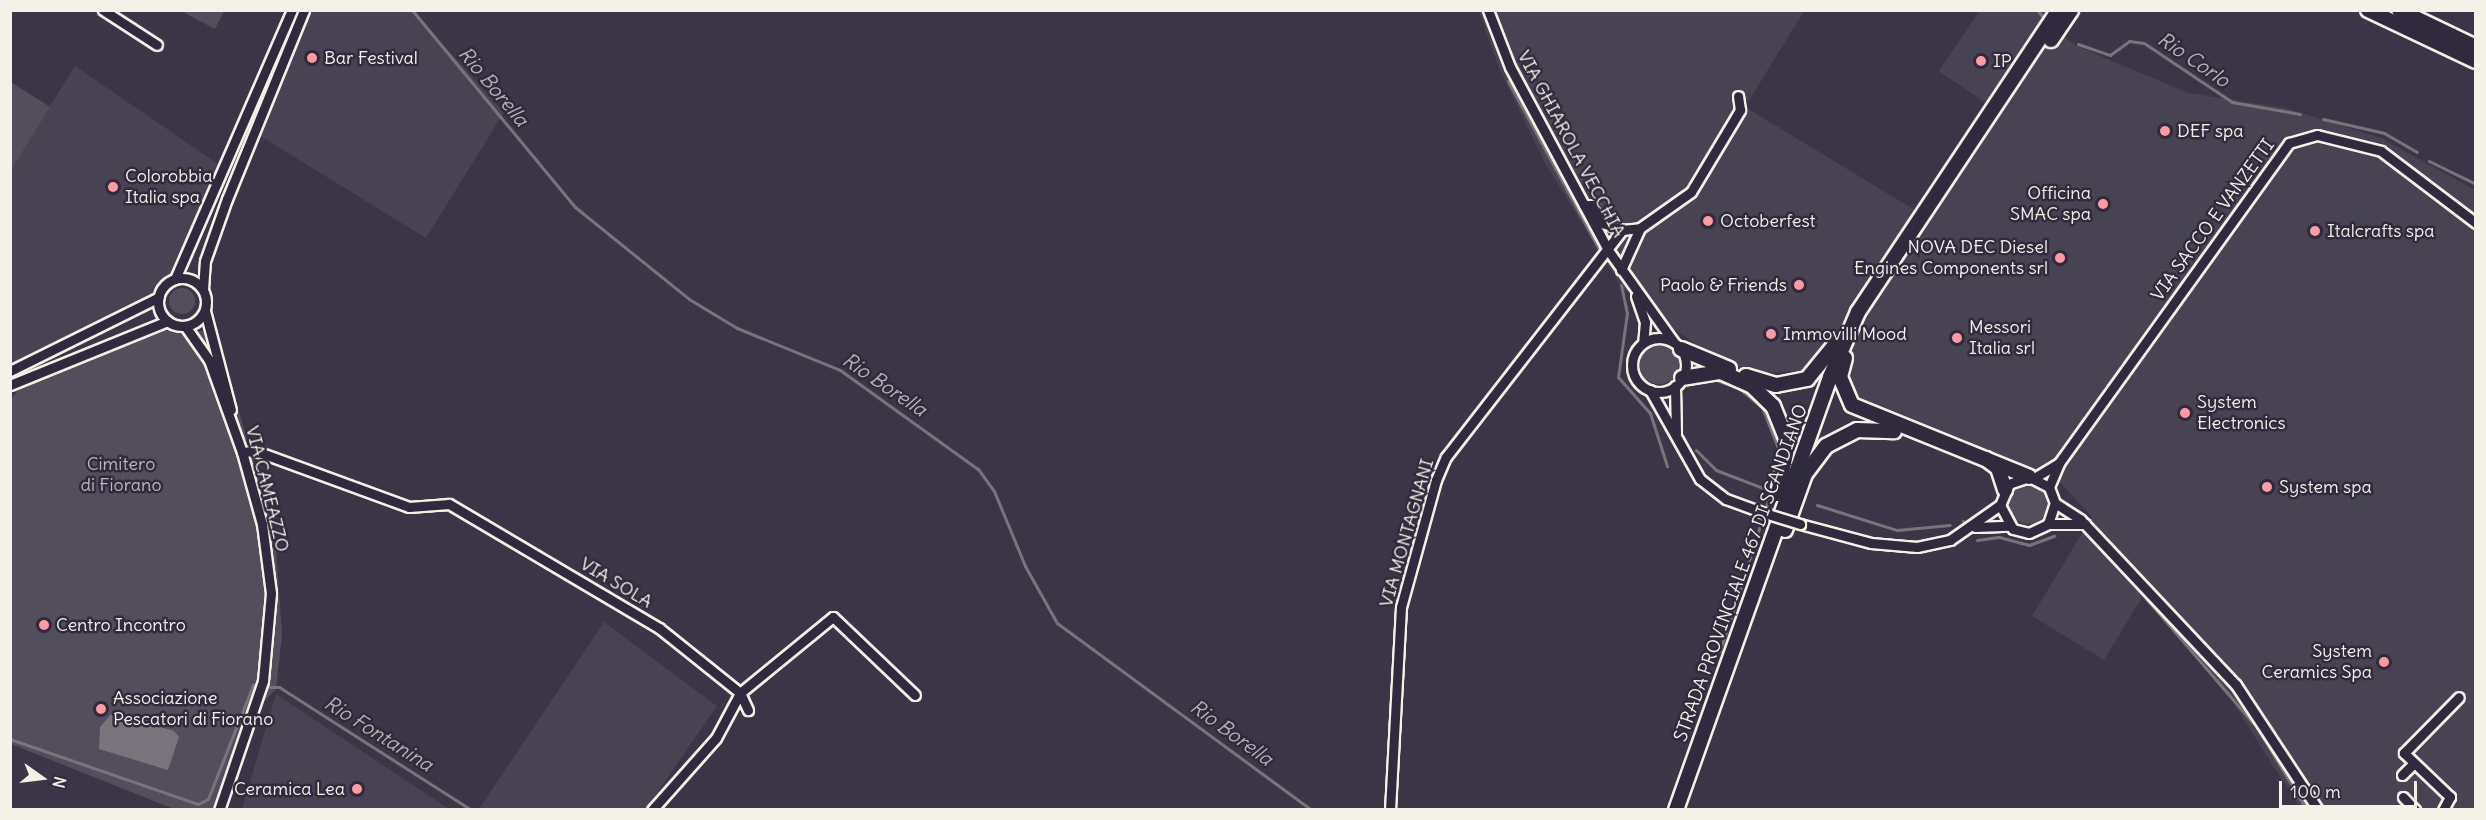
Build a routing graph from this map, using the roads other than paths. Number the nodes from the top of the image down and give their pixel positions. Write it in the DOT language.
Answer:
graph roads {
  1 [pos="103,10"];
  2 [pos="292,10"];
  3 [pos="304,10"];
  4 [pos="1488,10"];
  5 [pos="2059,10"];
  6 [pos="2071,10"];
  7 [pos="2368,10"];
  8 [pos="2399,10"];
  9 [pos="157,45"];
  10 [pos="2475,47"];
  11 [pos="2475,61"];
  12 [pos="1738,96"];
  13 [pos="1584,205"];
  14 [pos="2475,223"];
  15 [pos="1640,228"];
  16 [pos="1622,230"];
  17 [pos="1627,247"];
  18 [pos="1608,250"];
  19 [pos="1896,256"];
  20 [pos="1622,270"];
  21 [pos="175,279"];
  22 [pos="1634,288"];
  23 [pos="203,289"];
  24 [pos="159,297"];
  25 [pos="205,310"];
  26 [pos="168,321"];
  27 [pos="185,326"];
  28 [pos="1643,343"];
  29 [pos="1677,345"];
  30 [pos="10,371"];
  31 [pos="1679,382"];
  32 [pos="10,385"];
  33 [pos="1650,390"];
  34 [pos="233,421"];
  35 [pos="1914,435"];
  36 [pos="1677,438"];
  37 [pos="242,452"];
  38 [pos="1982,457"];
  39 [pos="2059,463"];
  40 [pos="2032,478"];
  41 [pos="2049,488"];
  42 [pos="2004,490"];
  43 [pos="2055,502"];
  44 [pos="2000,505"];
  45 [pos="2048,524"];
  46 [pos="2085,525"];
  47 [pos="2009,526"];
  48 [pos="1975,527"];
  49 [pos="1743,620"];
  50 [pos="740,693"];
  51 [pos="915,695"];
  52 [pos="2459,697"];
  53 [pos="748,710"];
  54 [pos="2415,763"];
  55 [pos="2402,775"];
  56 [pos="2403,797"];
  57 [pos="219,810"];
  58 [pos="652,810"];
  59 [pos="1390,810"];
  60 [pos="1676,810"];
  61 [pos="2318,810"];
  62 [pos="2415,810"];
  63 [pos="2444,810"];
  1 -- 9 [label="street"];
  2 -- 21 [label="street"];
  3 -- 23 [label="street"];
  4 -- 13 [label="street, VIA GHIAROLA VECCHIA"];
  5 -- 19 [label="highway, STRADA PROVINCIALE 467 DI SCANDIANO"];
  6 -- 19 [label="highway, STRADA PROVINCIALE 467 DI SCANDIANO"];
  7 -- 11 [label="highway"];
  8 -- 10 [label="highway"];
  12 -- 15 [label="street"];
  13 -- 16 [label="street"];
  13 -- 18 [label="street, VIA GHIAROLA VECCHIA"];
  14 -- 39 [label="street, VIA SACCO E VANZETTI"];
  15 -- 16 [label="street"];
  15 -- 17 [label="street"];
  16 -- 18 [label="street, VIA MONTAGNANI"];
  17 -- 18 [label="street"];
  17 -- 20 [label="street"];
  18 -- 20 [label="street, VIA GHIAROLA VECCHIA"];
  18 -- 59 [label="street, VIA MONTAGNANI"];
  19 -- 29 [label="highway"];
  19 -- 35 [label="highway"];
  19 -- 49 [label="highway, STRADA PROVINCIALE 467 DI SCANDIANO"];
  20 -- 22 [label="street, VIA GHIAROLA VECCHIA"];
  21 -- 23 [label="street"];
  21 -- 24 [label="street"];
  22 -- 28 [label="street, VIA GHIAROLA VECCHIA"];
  22 -- 29 [label="street, VIA GHIAROLA VECCHIA"];
  23 -- 25 [label="street"];
  24 -- 26 [label="street"];
  24 -- 30 [label="street"];
  25 -- 27 [label="street"];
  25 -- 34 [label="street, VIA CAMEAZZO"];
  26 -- 27 [label="street"];
  26 -- 32 [label="street"];
  27 -- 34 [label="street, VIA CAMEAZZO"];
  28 -- 29 [label="street"];
  28 -- 33 [label="street, VIA GHIAROLA VECCHIA"];
  29 -- 31 [label="street, VIA GHIAROLA VECCHIA"];
  31 -- 33 [label="street"];
  31 -- 36 [label="street, VIA GHIAROLA VECCHIA"];
  31 -- 49 [label="highway"];
  33 -- 36 [label="street, VIA GHIAROLA VECCHIA"];
  34 -- 37 [label="street, VIA CAMEAZZO"];
  35 -- 38 [label="highway"];
  35 -- 49 [label="highway"];
  36 -- 48 [label="street, VIA GHIAROLA VECCHIA, bridge"];
  37 -- 50 [label="street, VIA SOLA"];
  37 -- 57 [label="street, VIA CAMEAZZO"];
  38 -- 40 [label="highway"];
  38 -- 42 [label="highway"];
  39 -- 40 [label="street, VIA SACCO E VANZETTI"];
  39 -- 41 [label="street, VIA SACCO E VANZETTI"];
  40 -- 41 [label="street"];
  40 -- 42 [label="street"];
  41 -- 43 [label="street"];
  42 -- 44 [label="street"];
  43 -- 45 [label="street"];
  43 -- 46 [label="street"];
  44 -- 47 [label="street"];
  44 -- 48 [label="street, VIA GHIAROLA VECCHIA"];
  45 -- 46 [label="street, VIA GHIAROLA VECCHIA"];
  45 -- 47 [label="street, VIA GHIAROLA VECCHIA"];
  46 -- 61 [label="street"];
  47 -- 48 [label="street, VIA GHIAROLA VECCHIA"];
  49 -- 60 [label="highway, STRADA PROVINCIALE 467 DI SCANDIANO"];
  50 -- 51 [label="street"];
  50 -- 53 [label="street"];
  50 -- 58 [label="street"];
  52 -- 54 [label="street"];
  54 -- 55 [label="street"];
  54 -- 63 [label="street"];
  56 -- 62 [label="street"];
}
